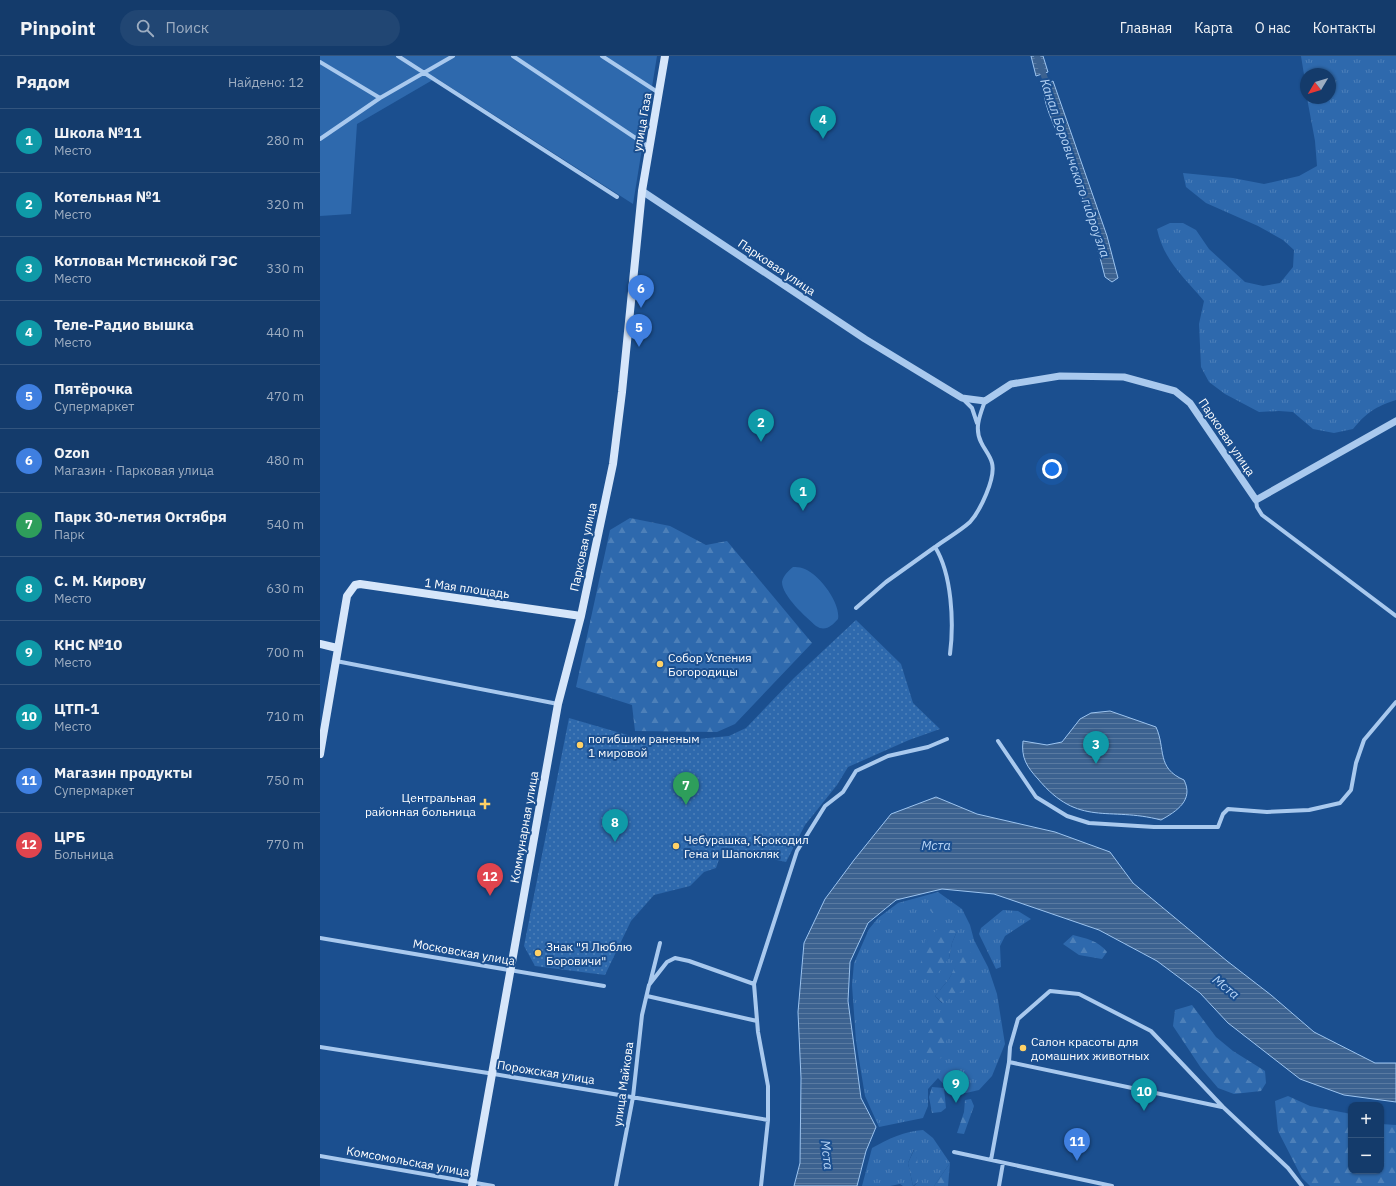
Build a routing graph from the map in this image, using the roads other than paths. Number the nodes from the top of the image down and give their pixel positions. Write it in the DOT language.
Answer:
graph roads {
  1 [pos="398,56"];
  2 [pos="453,56"];
  3 [pos="513,56"];
  4 [pos="602,56"];
  5 [pos="665,56"];
  6 [pos="320,62"];
  7 [pos="424,73"];
  8 [pos="659,93"];
  9 [pos="380,98"];
  10 [pos="321,137"];
  11 [pos="650,147"];
  12 [pos="642,191"];
  13 [pos="617,197"];
  14 [pos="962,398"];
  15 [pos="985,401"];
  16 [pos="1396,421"];
  17 [pos="978,425"];
  18 [pos="1256,500"];
  19 [pos="935,547"];
  20 [pos="856,608"];
  21 [pos="581,616"];
  22 [pos="1396,616"];
  23 [pos="320,644"];
  24 [pos="337,648"];
  25 [pos="950,654"];
  26 [pos="335,661"];
  27 [pos="1396,702"];
  28 [pos="558,704"];
  29 [pos="321,739"];
  30 [pos="947,739"];
  31 [pos="998,741"];
  32 [pos="320,754"];
  33 [pos="320,938"];
  34 [pos="660,943"];
  35 [pos="510,970"];
  36 [pos="754,984"];
  37 [pos="649,985"];
  38 [pos="604,986"];
  39 [pos="647,996"];
  40 [pos="757,1021"];
  41 [pos="320,1047"];
  42 [pos="1009,1062"];
  43 [pos="492,1074"];
  44 [pos="632,1097"];
  45 [pos="1223,1107"];
  46 [pos="768,1120"];
  47 [pos="954,1152"];
  48 [pos="320,1156"];
  49 [pos="991,1160"];
  50 [pos="1003,1163"];
  51 [pos="472,1184"];
  52 [pos="493,1186"];
  53 [pos="616,1186"];
  54 [pos="761,1186"];
  55 [pos="999,1186"];
  56 [pos="1112,1186"];
  57 [pos="1302,1186"];
  1 -- 7 [label="street"];
  2 -- 7 [label="street"];
  3 -- 11 [label="street"];
  4 -- 8 [label="street"];
  5 -- 8 [label="main road, улица Газа"];
  6 -- 9 [label="street"];
  7 -- 9 [label="street"];
  7 -- 13 [label="street"];
  8 -- 11 [label="main road, улица Газа"];
  9 -- 10 [label="street"];
  11 -- 12 [label="main road, улица Газа"];
  12 -- 14 [label="street, Парковая улица"];
  12 -- 21 [label="main road, Парковая улица"];
  14 -- 15 [label="street, Парковая улица"];
  14 -- 17 [label="street"];
  15 -- 17 [label="street"];
  15 -- 18 [label="street, Парковая улица"];
  16 -- 18 [label="street"];
  17 -- 19 [label="street"];
  18 -- 22 [label="street"];
  19 -- 20 [label="street"];
  19 -- 25 [label="street"];
  21 -- 24 [label="main road, 1 Мая площадь"];
  21 -- 28 [label="main road, Коммунарная улица"];
  23 -- 24 [label="main road"];
  24 -- 26 [label="main road"];
  26 -- 28 [label="street"];
  26 -- 29 [label="main road"];
  27 -- 31 [label="street"];
  28 -- 35 [label="main road, Коммунарная улица"];
  29 -- 32 [label="main road"];
  30 -- 36 [label="street"];
  33 -- 35 [label="street, Московская улица"];
  34 -- 37 [label="street, улица Майкова"];
  35 -- 38 [label="street, Московская улица"];
  35 -- 43 [label="main road, Коммунарная улица"];
  36 -- 37 [label="street, улица Майкова"];
  36 -- 40 [label="street"];
  37 -- 39 [label="street, улица Майкова"];
  39 -- 40 [label="street"];
  39 -- 44 [label="street, улица Майкова"];
  40 -- 46 [label="street"];
  41 -- 43 [label="street, Порожская улица"];
  42 -- 45 [label="street"];
  42 -- 45 [label="street"];
  42 -- 49 [label="street"];
  43 -- 44 [label="street, Порожская улица"];
  43 -- 51 [label="main road, Коммунарная улица"];
  44 -- 46 [label="street, Порожская улица"];
  44 -- 53 [label="street, улица Майкова"];
  45 -- 57 [label="street"];
  46 -- 54 [label="street"];
  47 -- 49 [label="street"];
  48 -- 51 [label="street, Комсомольская улица"];
  49 -- 50 [label="street"];
  50 -- 55 [label="street"];
  50 -- 56 [label="street"];
  51 -- 52 [label="street, Комсомольская улица"];
}
